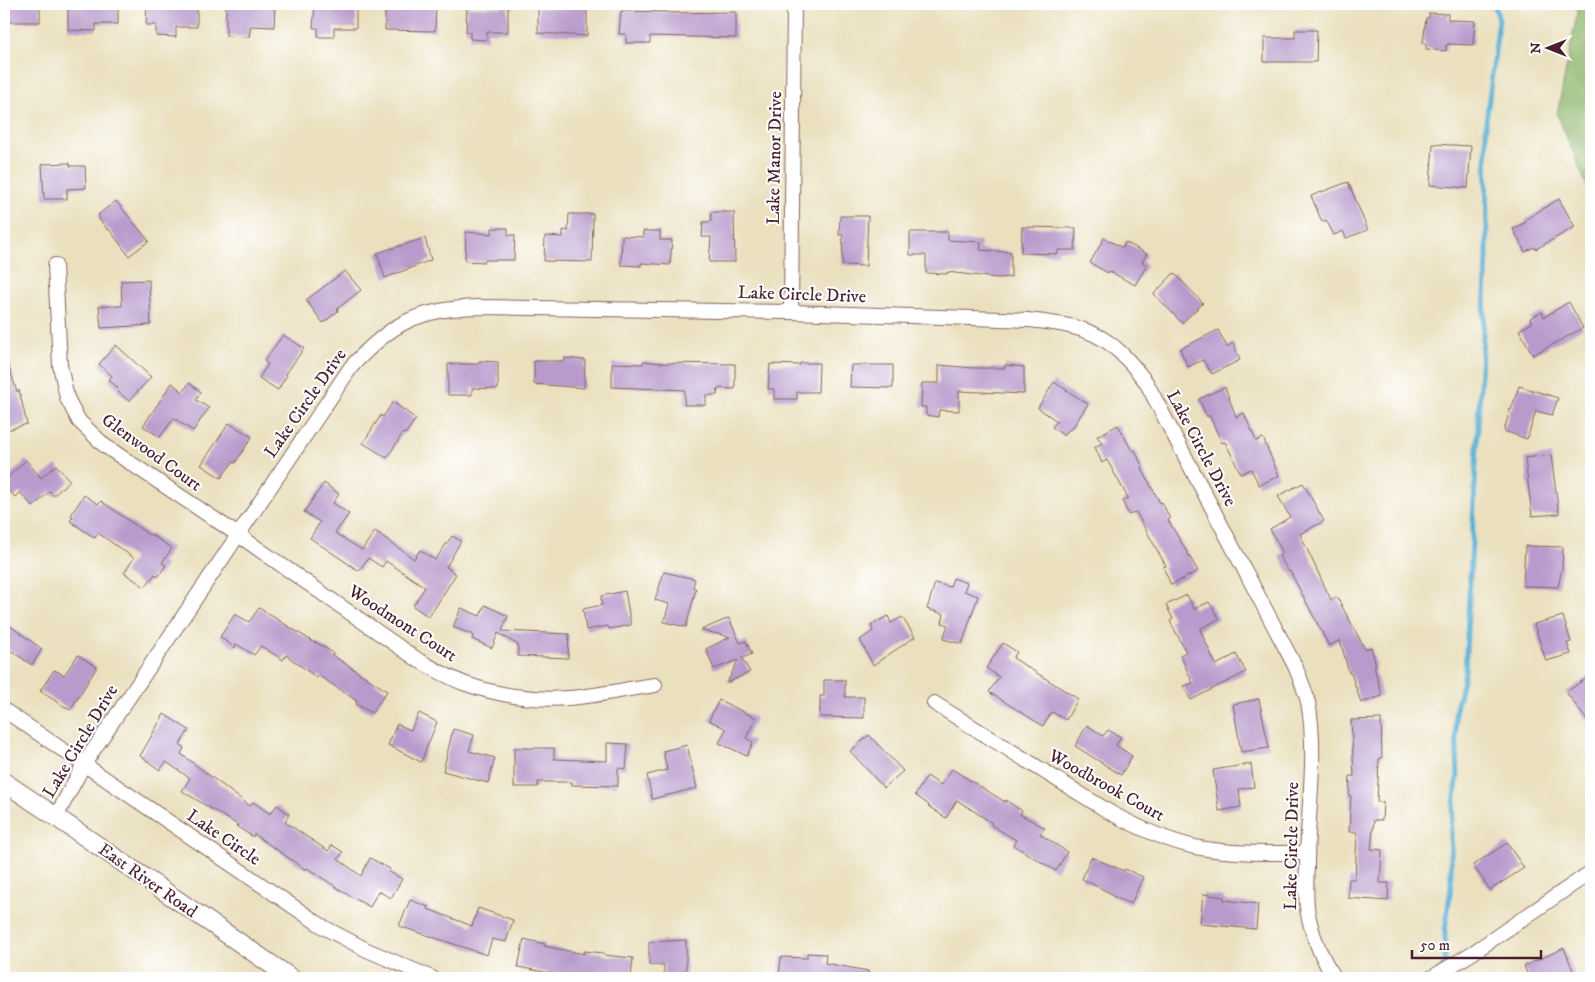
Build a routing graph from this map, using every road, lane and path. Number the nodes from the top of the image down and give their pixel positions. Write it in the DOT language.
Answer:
graph roads {
  1 [pos="794,4"];
  2 [pos="55,265"];
  3 [pos="791,312"];
  4 [pos="237,534"];
  5 [pos="655,685"];
  6 [pos="934,703"];
  7 [pos="4,710"];
  8 [pos="84,764"];
  9 [pos="4,782"];
  10 [pos="56,817"];
  11 [pos="1307,853"];
  12 [pos="1591,872"];
  13 [pos="1432,977"];
  14 [pos="291,978"];
  15 [pos="432,978"];
  16 [pos="1335,978"];
  1 -- 3 [label="street, Lake Manor Drive"];
  2 -- 4 [label="street, Glenwood Court"];
  3 -- 4 [label="street, Lake Circle Drive"];
  3 -- 11 [label="street, Lake Circle Drive"];
  4 -- 5 [label="street, Woodmont Court"];
  4 -- 8 [label="street, Lake Circle Drive"];
  6 -- 11 [label="street, Woodbrook Court"];
  7 -- 8 [label="street, Lake Circle"];
  8 -- 10 [label="street, Lake Circle Drive"];
  8 -- 15 [label="street, Lake Circle"];
  9 -- 10 [label="street, East River Road"];
  10 -- 14 [label="street, East River Road"];
  11 -- 16 [label="street, Lake Circle Drive"];
  12 -- 13 [label="street"];
}
